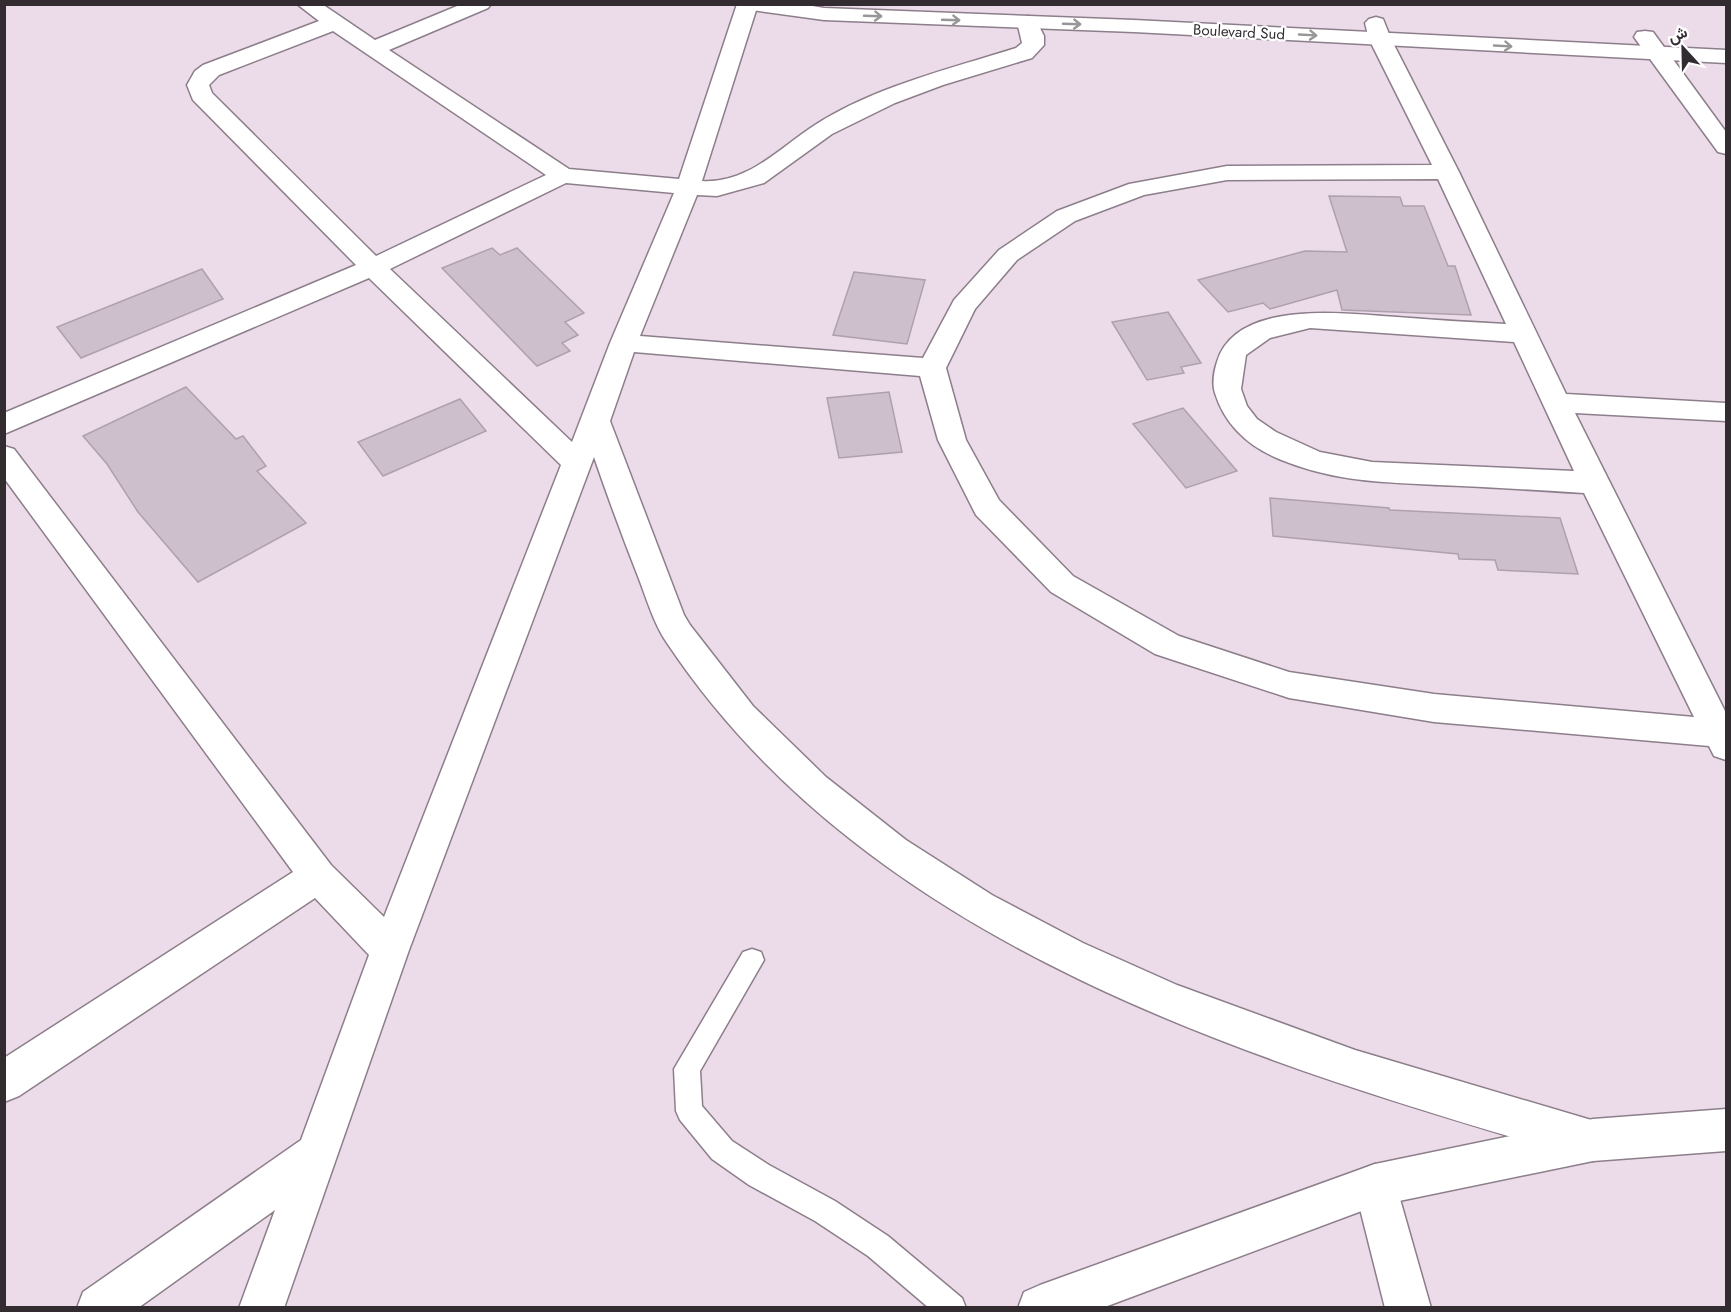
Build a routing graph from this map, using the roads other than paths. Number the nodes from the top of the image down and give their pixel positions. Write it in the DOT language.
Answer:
graph roads {
  1 [pos="307,4"];
  2 [pos="481,4"];
  3 [pos="750,4"];
  4 [pos="1006,4"];
  5 [pos="912,11"];
  6 [pos="993,13"];
  7 [pos="1028,22"];
  8 [pos="334,24"];
  9 [pos="1378,31"];
  10 [pos="1726,41"];
  11 [pos="1651,45"];
  12 [pos="372,49"];
  13 [pos="1726,57"];
  14 [pos="1726,147"];
  15 [pos="1447,172"];
  16 [pos="563,176"];
  17 [pos="689,185"];
  18 [pos="373,267"];
  19 [pos="1522,334"];
  20 [pos="624,343"];
  21 [pos="932,368"];
  22 [pos="1556,403"];
  23 [pos="1726,412"];
  24 [pos="596,422"];
  25 [pos="4,424"];
  26 [pos="4,456"];
  27 [pos="577,463"];
  28 [pos="1594,483"];
  29 [pos="1723,739"];
  30 [pos="318,876"];
  31 [pos="390,950"];
  32 [pos="752,960"];
  33 [pos="4,1082"];
  34 [pos="1726,1130"];
  35 [pos="1593,1140"];
  36 [pos="315,1155"];
  37 [pos="1375,1185"];
  38 [pos="99,1308"];
  39 [pos="261,1308"];
  40 [pos="952,1308"];
  41 [pos="1040,1308"];
  42 [pos="1407,1308"];
  1 -- 8 [label="street"];
  2 -- 12 [label="street"];
  3 -- 5 [label="street, Boulevard Sud, one-way"];
  3 -- 17 [label="street"];
  4 -- 9 [label="street, Boulevard Sud"];
  5 -- 6 [label="street, Boulevard Sud, one-way"];
  6 -- 7 [label="street, Boulevard Sud"];
  7 -- 9 [label="street, Boulevard Sud, one-way"];
  7 -- 17 [label="street"];
  8 -- 12 [label="street"];
  8 -- 18 [label="street"];
  9 -- 11 [label="street, Boulevard Sud"];
  9 -- 15 [label="street"];
  10 -- 11 [label="street, Boulevard Sud"];
  11 -- 13 [label="street, Boulevard Sud"];
  11 -- 14 [label="street"];
  12 -- 16 [label="street"];
  15 -- 19 [label="street"];
  15 -- 21 [label="street"];
  16 -- 17 [label="street"];
  16 -- 18 [label="street"];
  17 -- 20 [label="street"];
  18 -- 25 [label="street"];
  18 -- 27 [label="street"];
  19 -- 22 [label="street"];
  19 -- 28 [label="street"];
  20 -- 21 [label="street"];
  20 -- 24 [label="street"];
  21 -- 29 [label="street"];
  22 -- 23 [label="street"];
  22 -- 28 [label="street"];
  24 -- 27 [label="street"];
  24 -- 35 [label="street"];
  26 -- 30 [label="street"];
  27 -- 31 [label="street"];
  28 -- 29 [label="street"];
  30 -- 31 [label="street"];
  30 -- 33 [label="street"];
  31 -- 36 [label="street"];
  32 -- 40 [label="lane"];
  34 -- 35 [label="street"];
  35 -- 37 [label="street"];
  36 -- 38 [label="street"];
  36 -- 39 [label="street"];
  37 -- 41 [label="street"];
  37 -- 42 [label="street"];
}
